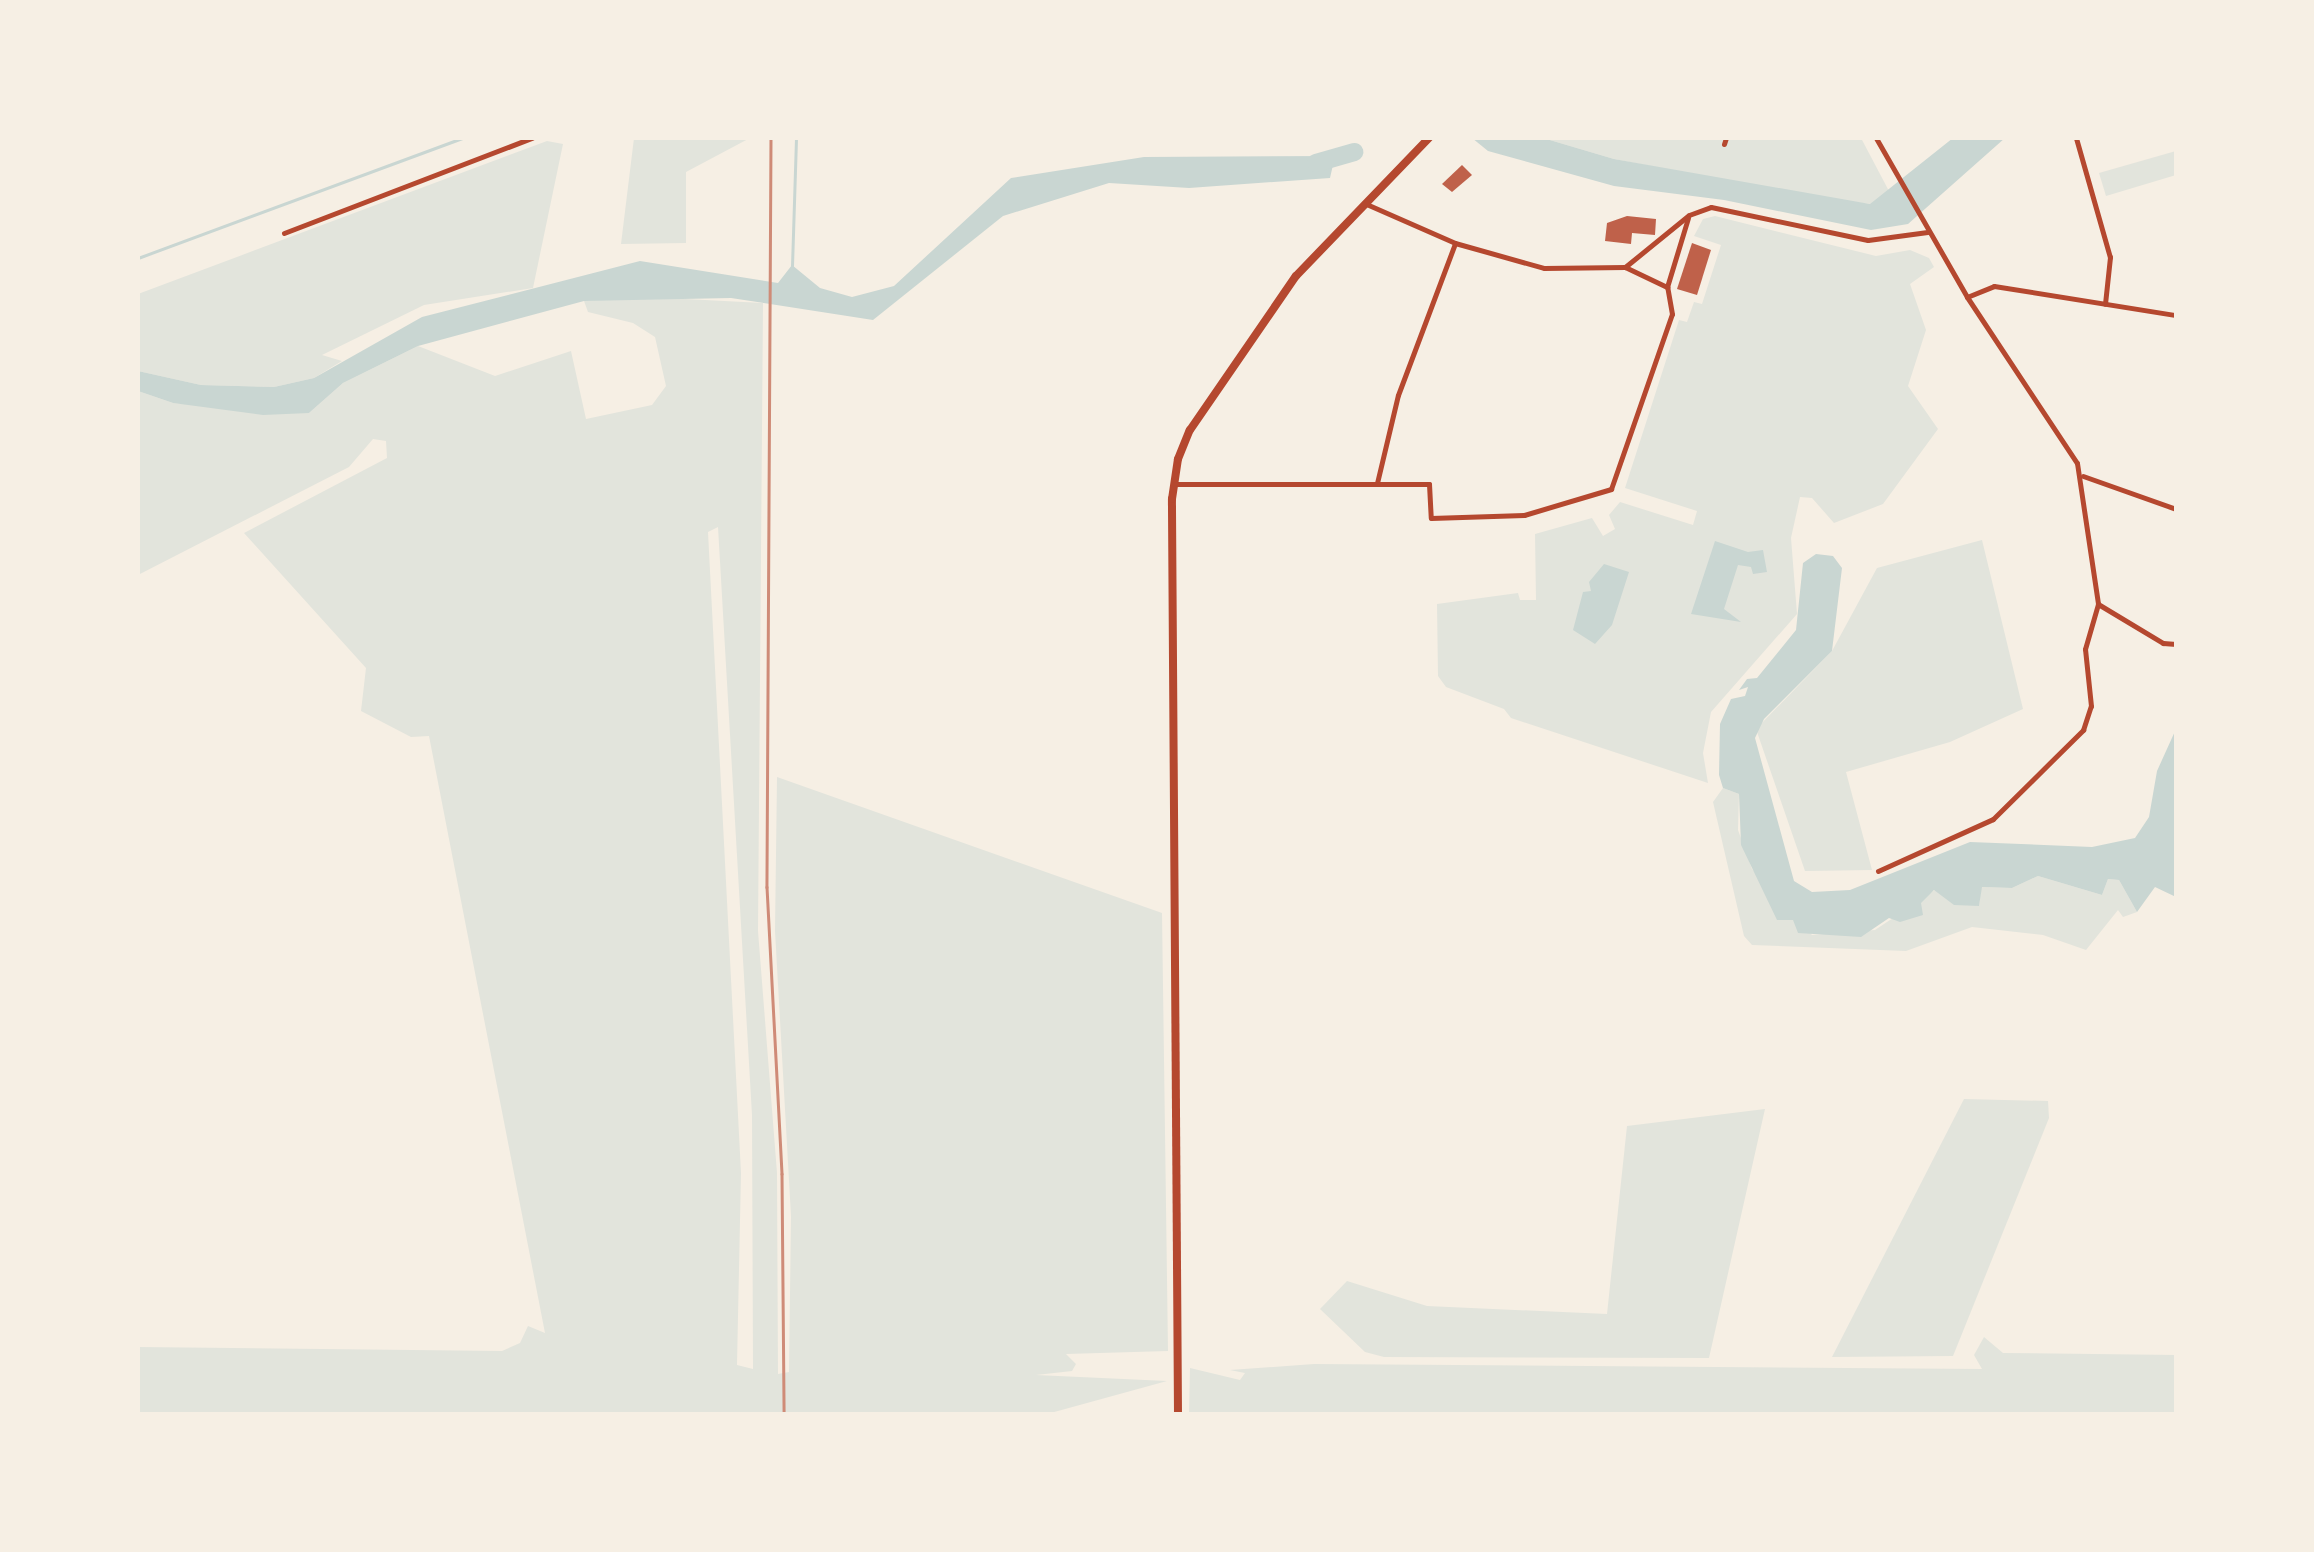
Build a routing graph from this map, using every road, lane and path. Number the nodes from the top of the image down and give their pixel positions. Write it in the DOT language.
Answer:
graph roads {
  1 [pos="532,138"];
  2 [pos="1429,138"];
  3 [pos="1876,138"];
  4 [pos="2076,138"];
  5 [pos="1364,203"];
  6 [pos="1689,215"];
  7 [pos="1927,232"];
  8 [pos="284,233"];
  9 [pos="1455,243"];
  10 [pos="1626,267"];
  11 [pos="1666,287"];
  12 [pos="1967,297"];
  13 [pos="2105,304"];
  14 [pos="2176,315"];
  15 [pos="2082,476"];
  16 [pos="1377,483"];
  17 [pos="1173,484"];
  18 [pos="2176,509"];
  19 [pos="2098,604"];
  20 [pos="2176,644"];
  21 [pos="1878,871"];
  22 [pos="1178,1414"];
  1 -- 8 [label="street"];
  2 -- 5 [label="main road"];
  3 -- 7 [label="street"];
  4 -- 13 [label="street"];
  5 -- 9 [label="street"];
  5 -- 17 [label="main road"];
  6 -- 7 [label="street"];
  6 -- 10 [label="street"];
  6 -- 11 [label="street"];
  7 -- 12 [label="street"];
  9 -- 10 [label="street"];
  9 -- 16 [label="street"];
  10 -- 11 [label="street"];
  11 -- 16 [label="street"];
  12 -- 13 [label="street"];
  12 -- 15 [label="street"];
  13 -- 14 [label="street"];
  15 -- 18 [label="street"];
  15 -- 19 [label="street"];
  16 -- 17 [label="street"];
  17 -- 22 [label="main road"];
  19 -- 20 [label="street"];
  19 -- 21 [label="street"];
}
